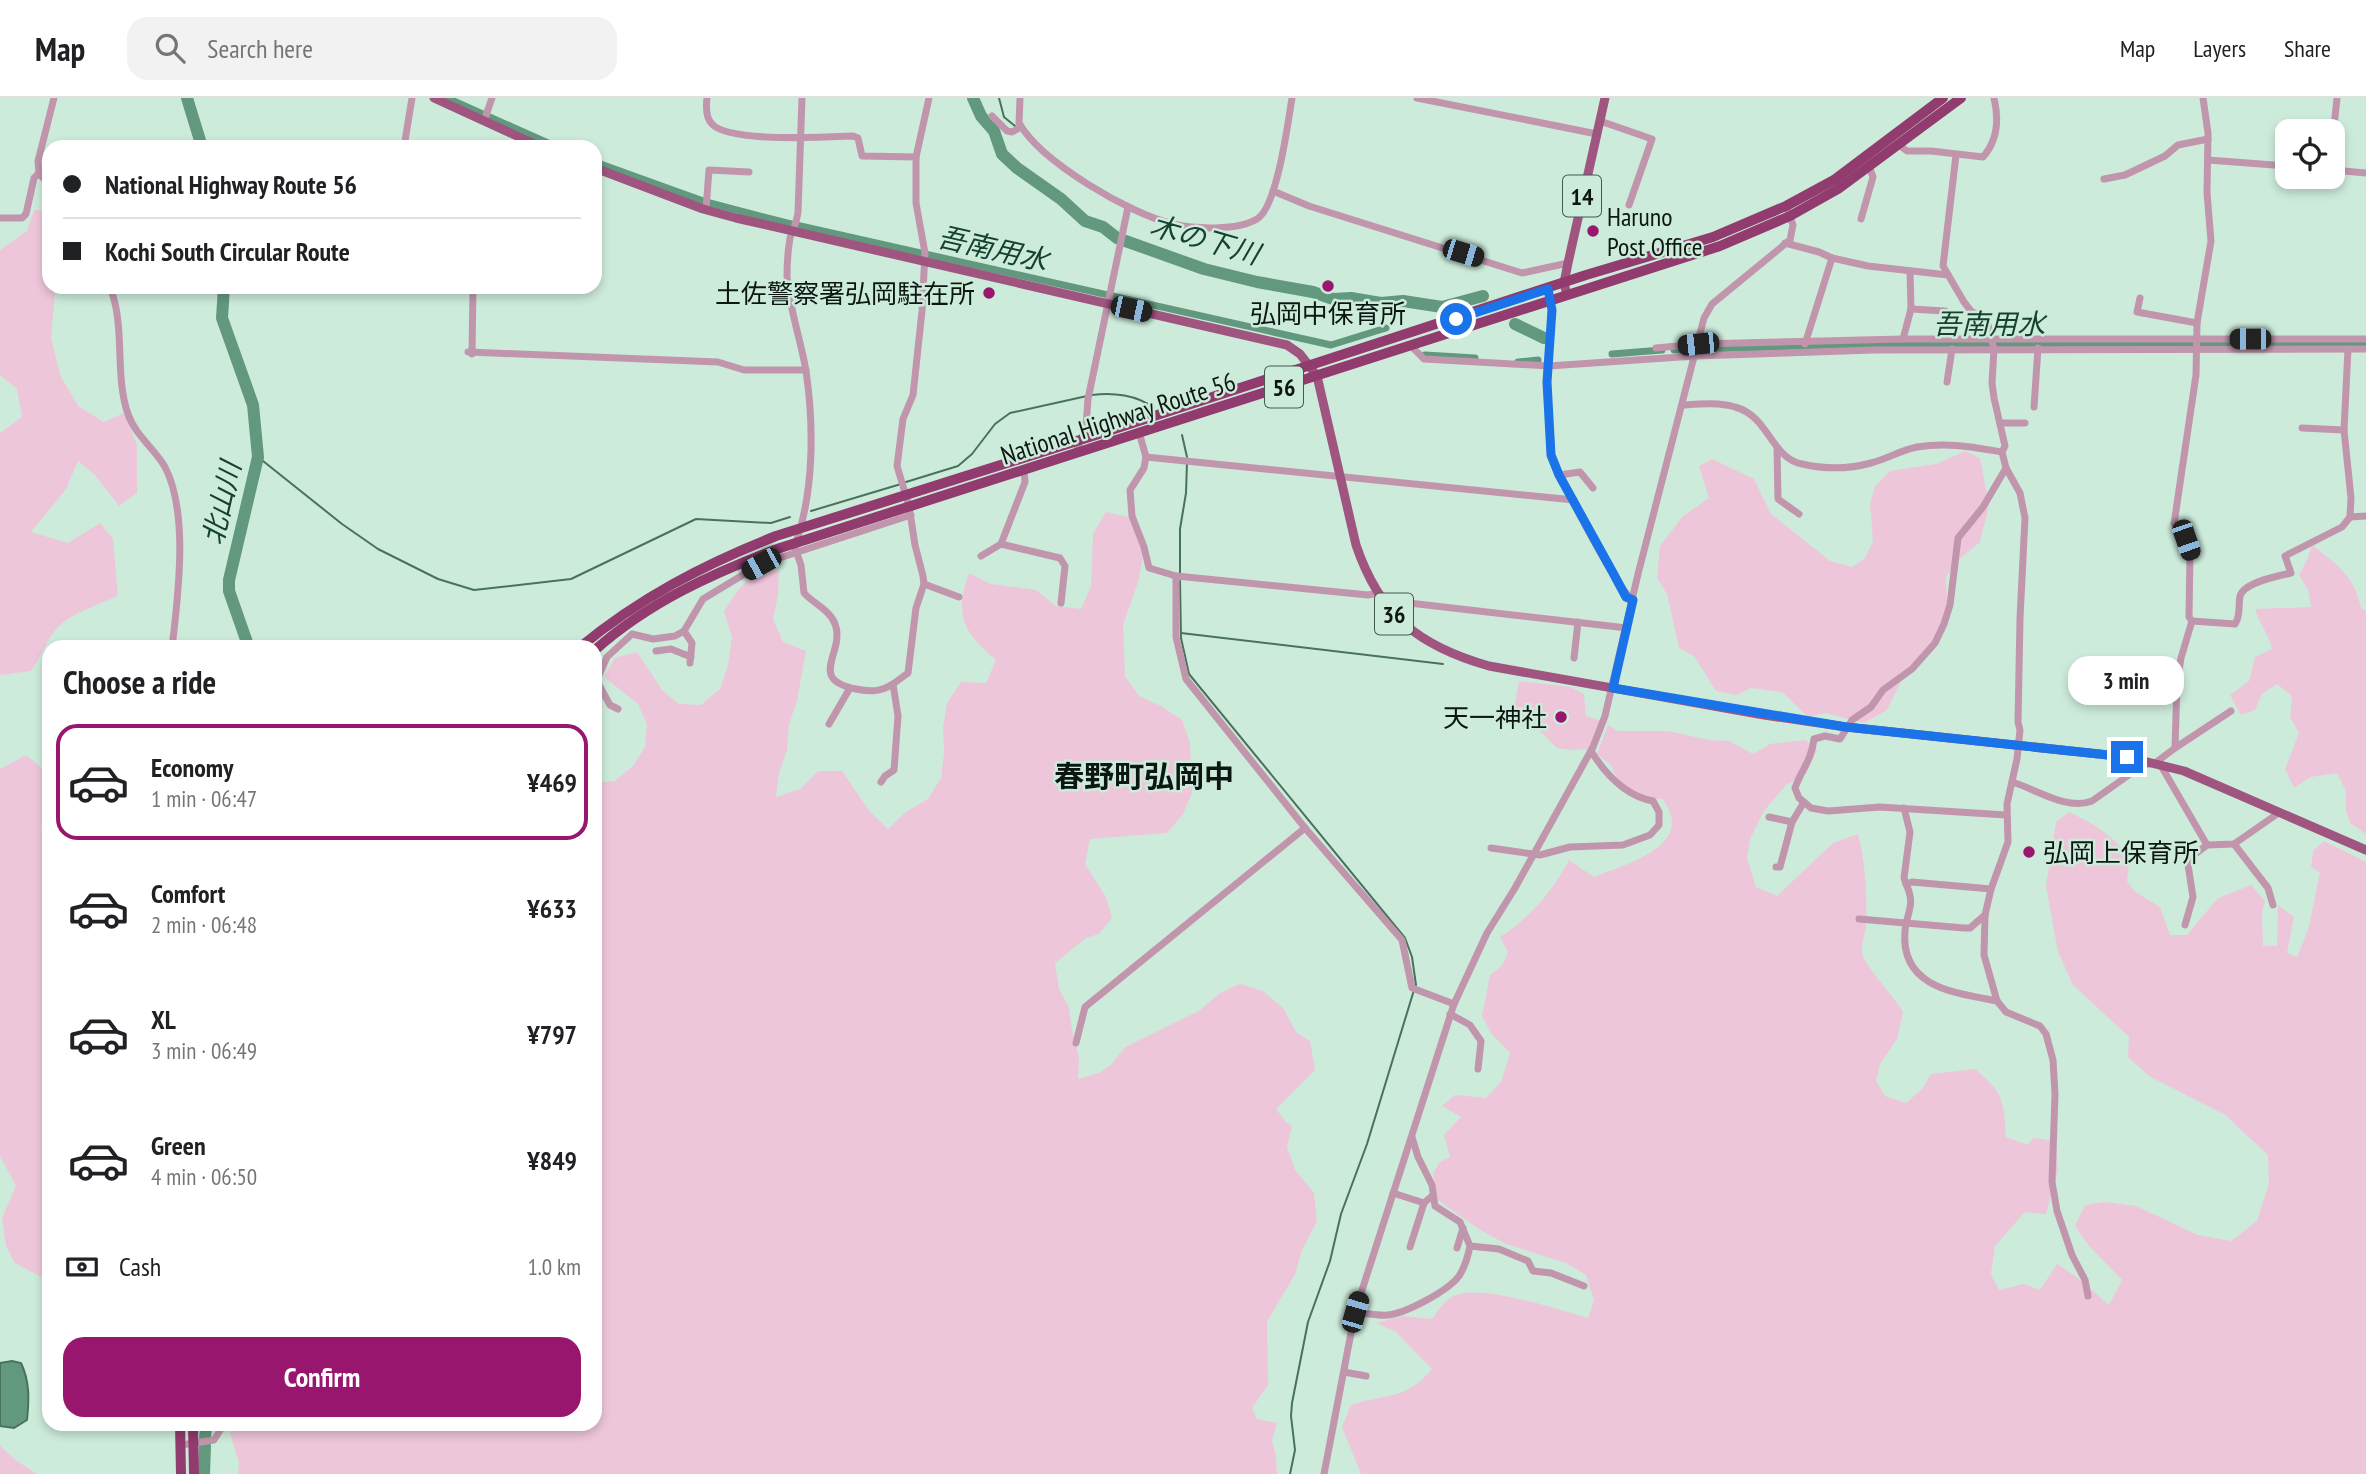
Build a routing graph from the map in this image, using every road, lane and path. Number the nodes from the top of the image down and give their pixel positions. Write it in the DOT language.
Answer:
graph roads {
  1 [pos="54,98"];
  2 [pos="412,98"];
  3 [pos="434,98"];
  4 [pos="492,98"];
  5 [pos="707,98"];
  6 [pos="802,98"];
  7 [pos="929,98"];
  8 [pos="1020,98"];
  9 [pos="1292,98"];
  10 [pos="1417,98"];
  11 [pos="1605,98"];
  12 [pos="1943,98"];
  13 [pos="1961,98"];
  14 [pos="1996,98"];
  15 [pos="2203,98"];
  16 [pos="2337,98"];
  17 [pos="1451,101"];
  18 [pos="992,116"];
  19 [pos="485,118"];
  20 [pos="2335,119"];
  21 [pos="1600,121"];
  22 [pos="1021,127"];
  23 [pos="1597,134"];
  24 [pos="800,138"];
  25 [pos="2208,139"];
  26 [pos="43,140"];
  27 [pos="405,140"];
  28 [pos="527,140"];
  29 [pos="42,145"];
  30 [pos="1899,145"];
  31 [pos="1956,155"];
  32 [pos="916,157"];
  33 [pos="2208,160"];
  34 [pos="2275,165"];
  35 [pos="1869,166"];
  36 [pos="602,171"];
  37 [pos="2345,171"];
  38 [pos="749,172"];
  39 [pos="39,173"];
  40 [pos="2366,173"];
  41 [pos="42,177"];
  42 [pos="2104,179"];
  43 [pos="1273,191"];
  44 [pos="1629,205"];
  45 [pos="1128,206"];
  46 [pos="706,209"];
  47 [pos="1788,211"];
  48 [pos="0,218"];
  49 [pos="1861,219"];
  50 [pos="795,227"];
  51 [pos="1786,243"];
  52 [pos="924,257"];
  53 [pos="1832,258"];
  54 [pos="1567,263"];
  55 [pos="1910,271"];
  56 [pos="1948,275"];
  57 [pos="1564,282"];
  58 [pos="1548,289"];
  59 [pos="112,294"];
  60 [pos="473,294"];
  61 [pos="1567,295"];
  62 [pos="2140,298"];
  63 [pos="1109,300"];
  64 [pos="1551,300"];
  65 [pos="1911,309"];
  66 [pos="1945,311"];
  67 [pos="2197,323"];
  68 [pos="1903,339"];
  69 [pos="2366,339"];
  70 [pos="1805,342"];
  71 [pos="1993,344"];
  72 [pos="2196,344"];
  73 [pos="1411,346"];
  74 [pos="1656,348"];
  75 [pos="2038,348"];
  76 [pos="1697,349"];
  77 [pos="1952,349"];
  78 [pos="2348,349"];
  79 [pos="2366,349"];
  80 [pos="1804,352"];
  81 [pos="1311,366"];
  82 [pos="1549,366"];
  83 [pos="806,370"];
  84 [pos="1317,376"];
  85 [pos="1947,382"];
  86 [pos="1682,405"];
  87 [pos="2034,407"];
  88 [pos="2000,423"];
  89 [pos="2025,423"];
  90 [pos="2302,428"];
  91 [pos="2344,430"];
  92 [pos="1139,432"];
  93 [pos="1081,439"];
  94 [pos="1777,447"];
  95 [pos="1076,452"];
  96 [pos="2002,452"];
  97 [pos="1146,457"];
  98 [pos="2006,468"];
  99 [pos="1024,469"];
  100 [pos="1559,475"];
  101 [pos="1342,478"];
  102 [pos="1593,488"];
  103 [pos="906,497"];
  104 [pos="1574,500"];
  105 [pos="1799,514"];
  106 [pos="2366,516"];
  107 [pos="2350,517"];
  108 [pos="801,528"];
  109 [pos="1001,544"];
  110 [pos="795,546"];
  111 [pos="981,556"];
  112 [pos="1179,577"];
  113 [pos="923,584"];
  114 [pos="959,597"];
  115 [pos="1380,597"];
  116 [pos="1633,600"];
  117 [pos="1061,603"];
  118 [pos="2192,621"];
  119 [pos="1578,622"];
  120 [pos="1627,628"];
  121 [pos="684,631"];
  122 [pos="173,640"];
  123 [pos="588,640"];
  124 [pos="602,644"];
  125 [pos="656,651"];
  126 [pos="1574,658"];
  127 [pos="602,668"];
  128 [pos="893,684"];
  129 [pos="850,688"];
  130 [pos="1613,688"];
  131 [pos="602,689"];
  132 [pos="618,709"];
  133 [pos="2231,712"];
  134 [pos="829,724"];
  135 [pos="1846,727"];
  136 [pos="2019,744"];
  137 [pos="2175,748"];
  138 [pos="1591,751"];
  139 [pos="2157,764"];
  140 [pos="881,782"];
  141 [pos="2012,782"];
  142 [pos="1804,802"];
  143 [pos="1904,808"];
  144 [pos="2280,812"];
  145 [pos="2006,816"];
  146 [pos="1769,817"];
  147 [pos="1792,822"];
  148 [pos="1305,828"];
  149 [pos="2234,844"];
  150 [pos="2207,845"];
  151 [pos="1491,848"];
  152 [pos="2366,849"];
  153 [pos="1535,854"];
  154 [pos="1776,867"];
  155 [pos="1906,884"];
  156 [pos="1991,889"];
  157 [pos="2273,905"];
  158 [pos="1985,915"];
  159 [pos="1859,919"];
  160 [pos="1906,923"];
  161 [pos="2185,925"];
  162 [pos="1997,1001"];
  163 [pos="1454,1003"];
  164 [pos="1450,1014"];
  165 [pos="1076,1043"];
  166 [pos="1478,1069"];
  167 [pos="1412,1137"];
  168 [pos="1393,1193"];
  169 [pos="1433,1195"];
  170 [pos="1424,1203"];
  171 [pos="1464,1227"];
  172 [pos="1470,1246"];
  173 [pos="1410,1247"];
  174 [pos="1457,1248"];
  175 [pos="1584,1286"];
  176 [pos="2088,1296"];
  177 [pos="1355,1312"];
  178 [pos="1344,1372"];
  179 [pos="1366,1376"];
  180 [pos="180,1431"];
  181 [pos="193,1431"];
  182 [pos="220,1431"];
  183 [pos="194,1444"];
  184 [pos="181,1445"];
  185 [pos="181,1474"];
  186 [pos="194,1474"];
  187 [pos="1324,1474"];
  1 -- 26 [label="street"];
  2 -- 27 [label="street"];
  3 -- 19 [label="main road"];
  4 -- 19 [label="street"];
  5 -- 24 [label="street"];
  6 -- 24 [label="street"];
  7 -- 32 [label="street"];
  8 -- 22 [label="street"];
  9 -- 43 [label="street"];
  10 -- 17 [label="street"];
  11 -- 21 [label="main road, 14"];
  12 -- 47 [label="highway, National Highway Route 56 / 56"];
  13 -- 30 [label="highway, National Highway Route 56 / 56"];
  14 -- 31 [label="street"];
  15 -- 25 [label="street"];
  16 -- 20 [label="street"];
  17 -- 23 [label="street"];
  18 -- 22 [label="street"];
  19 -- 28 [label="main road"];
  21 -- 23 [label="main road, 14"];
  21 -- 44 [label="street"];
  22 -- 45 [label="street"];
  23 -- 54 [label="main road, 14"];
  24 -- 32 [label="street"];
  24 -- 50 [label="street"];
  25 -- 33 [label="street"];
  25 -- 42 [label="street"];
  29 -- 39 [label="street"];
  30 -- 31 [label="street"];
  30 -- 35 [label="highway, National Highway Route 56 / 56"];
  31 -- 56 [label="street"];
  32 -- 52 [label="street"];
  33 -- 34 [label="street"];
  33 -- 67 [label="street"];
  35 -- 47 [label="highway, National Highway Route 56 / 56"];
  35 -- 49 [label="street"];
  36 -- 46 [label="main road, 36"];
  37 -- 40 [label="street"];
  38 -- 46 [label="street"];
  39 -- 41 [label="street"];
  39 -- 48 [label="street"];
  43 -- 45 [label="street"];
  43 -- 54 [label="street"];
  45 -- 63 [label="street"];
  46 -- 50 [label="main road, 36"];
  47 -- 51 [label="street"];
  47 -- 57 [label="highway, National Highway Route 56 / 56"];
  47 -- 61 [label="highway, National Highway Route 56 / 56"];
  50 -- 52 [label="main road, 36"];
  50 -- 83 [label="street"];
  51 -- 53 [label="street"];
  51 -- 76 [label="street"];
  52 -- 63 [label="main road, 36"];
  52 -- 103 [label="street"];
  53 -- 55 [label="street"];
  53 -- 70 [label="street"];
  54 -- 57 [label="main road, 14"];
  55 -- 56 [label="street"];
  55 -- 65 [label="street"];
  56 -- 71 [label="street"];
  57 -- 58 [label="highway, National Highway Route 56 / 56"];
  57 -- 61 [label="main road, 14"];
  58 -- 64 [label="street"];
  58 -- 81 [label="highway, National Highway Route 56 / 56"];
  59 -- 122 [label="street"];
  60 -- 83 [label="street"];
  61 -- 64 [label="highway, National Highway Route 56 / 56"];
  62 -- 67 [label="street"];
  63 -- 81 [label="main road, 36"];
  63 -- 93 [label="street"];
  64 -- 73 [label="highway, National Highway Route 56 / 56"];
  64 -- 82 [label="street"];
  65 -- 66 [label="street"];
  65 -- 68 [label="street"];
  67 -- 72 [label="street"];
  68 -- 70 [label="street"];
  68 -- 71 [label="street"];
  69 -- 72 [label="street"];
  70 -- 76 [label="street"];
  70 -- 80 [label="street"];
  71 -- 72 [label="street"];
  71 -- 75 [label="street"];
  71 -- 77 [label="street"];
  71 -- 88 [label="street"];
  72 -- 75 [label="street"];
  72 -- 78 [label="street"];
  72 -- 118 [label="street"];
  73 -- 82 [label="street"];
  73 -- 84 [label="highway, National Highway Route 56 / 56"];
  74 -- 76 [label="street"];
  75 -- 87 [label="street"];
  76 -- 80 [label="street"];
  76 -- 82 [label="street"];
  76 -- 86 [label="street"];
  77 -- 80 [label="street"];
  77 -- 85 [label="street"];
  78 -- 79 [label="street"];
  78 -- 91 [label="street"];
  81 -- 84 [label="main road, 36"];
  81 -- 93 [label="highway, National Highway Route 56 / 56"];
  82 -- 100 [label="street"];
  83 -- 108 [label="street"];
  84 -- 92 [label="highway, National Highway Route 56 / 56"];
  84 -- 101 [label="main road, 36"];
  86 -- 94 [label="street"];
  86 -- 116 [label="street"];
  88 -- 89 [label="street"];
  88 -- 96 [label="street"];
  90 -- 91 [label="street"];
  91 -- 107 [label="street"];
  92 -- 95 [label="highway, National Highway Route 56 / 56"];
  92 -- 97 [label="street"];
  93 -- 95 [label="street"];
  93 -- 103 [label="highway, National Highway Route 56 / 56"];
  94 -- 96 [label="street"];
  94 -- 105 [label="street"];
  95 -- 99 [label="highway, National Highway Route 56 / 56"];
  96 -- 98 [label="street"];
  97 -- 101 [label="street"];
  97 -- 112 [label="street"];
  98 -- 135 [label="street"];
  98 -- 136 [label="street"];
  99 -- 103 [label="highway, National Highway Route 56 / 56"];
  99 -- 109 [label="street"];
  100 -- 102 [label="street"];
  100 -- 104 [label="street"];
  101 -- 104 [label="street"];
  101 -- 115 [label="main road, 36"];
  103 -- 108 [label="highway, National Highway Route 56 / 56"];
  103 -- 110 [label="highway, National Highway Route 56 / 56"];
  103 -- 113 [label="street"];
  104 -- 116 [label="street"];
  106 -- 107 [label="street"];
  107 -- 118 [label="street"];
  108 -- 110 [label="street"];
  108 -- 123 [label="highway, National Highway Route 56 / 56"];
  109 -- 111 [label="street"];
  109 -- 117 [label="street"];
  110 -- 121 [label="street"];
  110 -- 124 [label="highway, National Highway Route 56 / 56"];
  110 -- 129 [label="street"];
  112 -- 115 [label="street"];
  112 -- 148 [label="street"];
  113 -- 114 [label="street"];
  113 -- 128 [label="street"];
  115 -- 119 [label="street"];
  115 -- 130 [label="main road, 36"];
  116 -- 120 [label="street"];
  118 -- 137 [label="street"];
  119 -- 120 [label="street"];
  119 -- 126 [label="street"];
  120 -- 130 [label="street"];
  121 -- 125 [label="street"];
  121 -- 127 [label="street"];
  128 -- 129 [label="street"];
  128 -- 140 [label="street"];
  129 -- 134 [label="street"];
  130 -- 135 [label="main road, 36"];
  130 -- 138 [label="street"];
  131 -- 132 [label="street"];
  133 -- 137 [label="street"];
  135 -- 136 [label="main road, 36"];
  135 -- 142 [label="street"];
  136 -- 139 [label="main road, 36"];
  136 -- 141 [label="street"];
  137 -- 139 [label="street"];
  138 -- 153 [label="street"];
  138 -- 153 [label="street"];
  139 -- 141 [label="street"];
  139 -- 144 [label="main road, 36"];
  139 -- 150 [label="street"];
  141 -- 145 [label="street"];
  142 -- 143 [label="street"];
  142 -- 147 [label="street"];
  143 -- 145 [label="street"];
  143 -- 155 [label="street"];
  144 -- 149 [label="street"];
  144 -- 152 [label="main road, 36"];
  145 -- 156 [label="street"];
  146 -- 147 [label="street"];
  147 -- 154 [label="street"];
  148 -- 163 [label="street"];
  148 -- 165 [label="street"];
  149 -- 150 [label="street"];
  149 -- 157 [label="street"];
  150 -- 161 [label="street"];
  151 -- 153 [label="street"];
  153 -- 163 [label="street"];
  155 -- 156 [label="street"];
  155 -- 160 [label="street"];
  156 -- 158 [label="street"];
  158 -- 160 [label="street"];
  158 -- 162 [label="street"];
  159 -- 160 [label="street"];
  160 -- 162 [label="street"];
  162 -- 176 [label="street"];
  163 -- 164 [label="street"];
  164 -- 166 [label="street"];
  164 -- 167 [label="street"];
  167 -- 168 [label="street"];
  167 -- 169 [label="street"];
  168 -- 170 [label="street"];
  168 -- 177 [label="street"];
  169 -- 170 [label="street"];
  169 -- 171 [label="street"];
  170 -- 173 [label="street"];
  171 -- 172 [label="street"];
  171 -- 174 [label="street"];
  172 -- 175 [label="street"];
  172 -- 177 [label="street"];
  177 -- 178 [label="street"];
  178 -- 179 [label="street"];
  178 -- 187 [label="street"];
  180 -- 184 [label="highway"];
  181 -- 183 [label="highway"];
  182 -- 183 [label="street"];
  183 -- 184 [label="street"];
  183 -- 186 [label="highway"];
  184 -- 185 [label="highway"];
}
